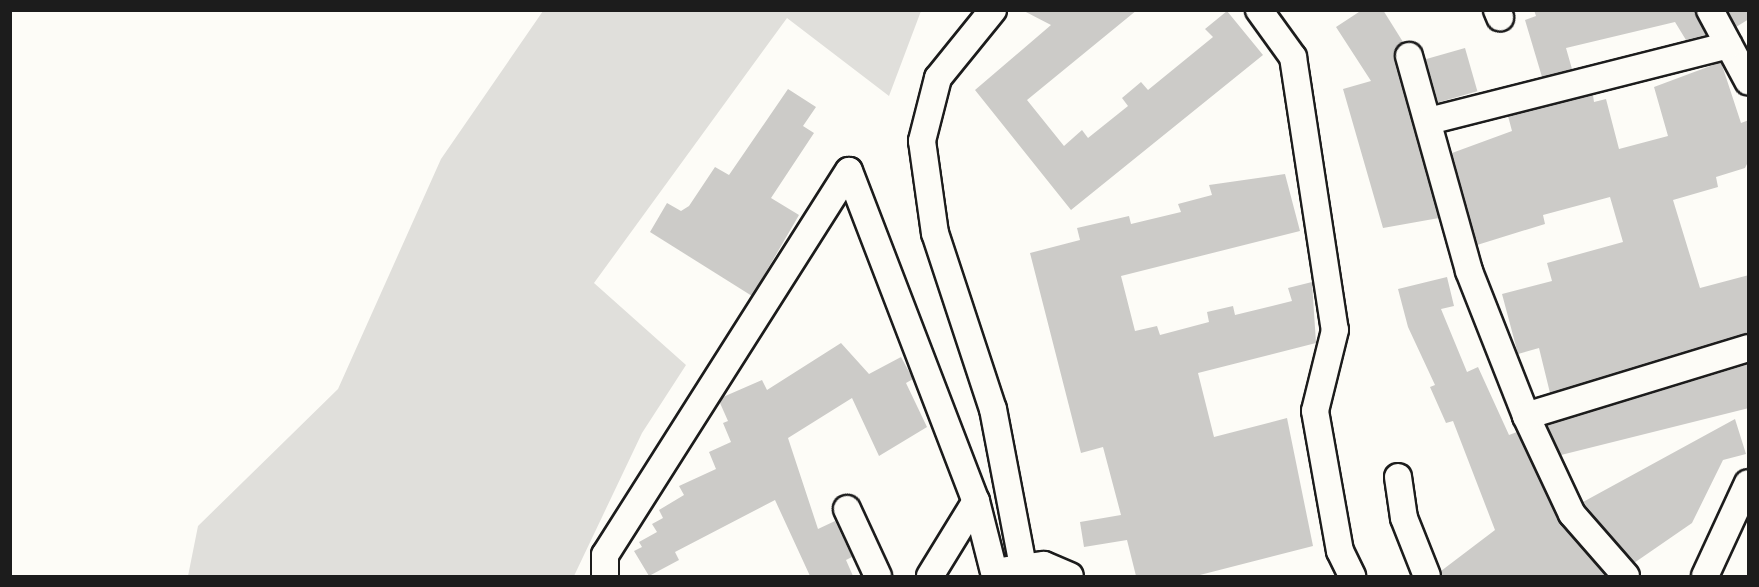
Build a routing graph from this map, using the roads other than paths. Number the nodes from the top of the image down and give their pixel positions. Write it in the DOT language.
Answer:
graph roads {
  1 [pos="993,10"];
  2 [pos="1259,10"];
  3 [pos="1710,10"];
  4 [pos="1729,45"];
  5 [pos="1409,56"];
  6 [pos="1749,81"];
  7 [pos="1429,121"];
  8 [pos="1749,348"];
  9 [pos="1526,416"];
  10 [pos="1398,477"];
  11 [pos="1749,483"];
  12 [pos="976,501"];
  13 [pos="847,509"];
  14 [pos="1023,566"];
  15 [pos="994,575"];
  16 [pos="605,576"];
  17 [pos="878,576"];
  18 [pos="930,576"];
  19 [pos="1070,576"];
  20 [pos="1352,576"];
  21 [pos="1427,576"];
  22 [pos="1626,576"];
  23 [pos="1705,576"];
  1 -- 14 [label="street"];
  2 -- 20 [label="street"];
  3 -- 4 [label="street"];
  4 -- 6 [label="street"];
  4 -- 7 [label="street"];
  5 -- 7 [label="street"];
  7 -- 9 [label="street"];
  8 -- 9 [label="street"];
  9 -- 22 [label="street"];
  10 -- 21 [label="street"];
  11 -- 23 [label="street"];
  12 -- 15 [label="street"];
  12 -- 16 [label="street"];
  12 -- 18 [label="street"];
  13 -- 17 [label="street"];
  14 -- 15 [label="street"];
  14 -- 19 [label="street"];
}
